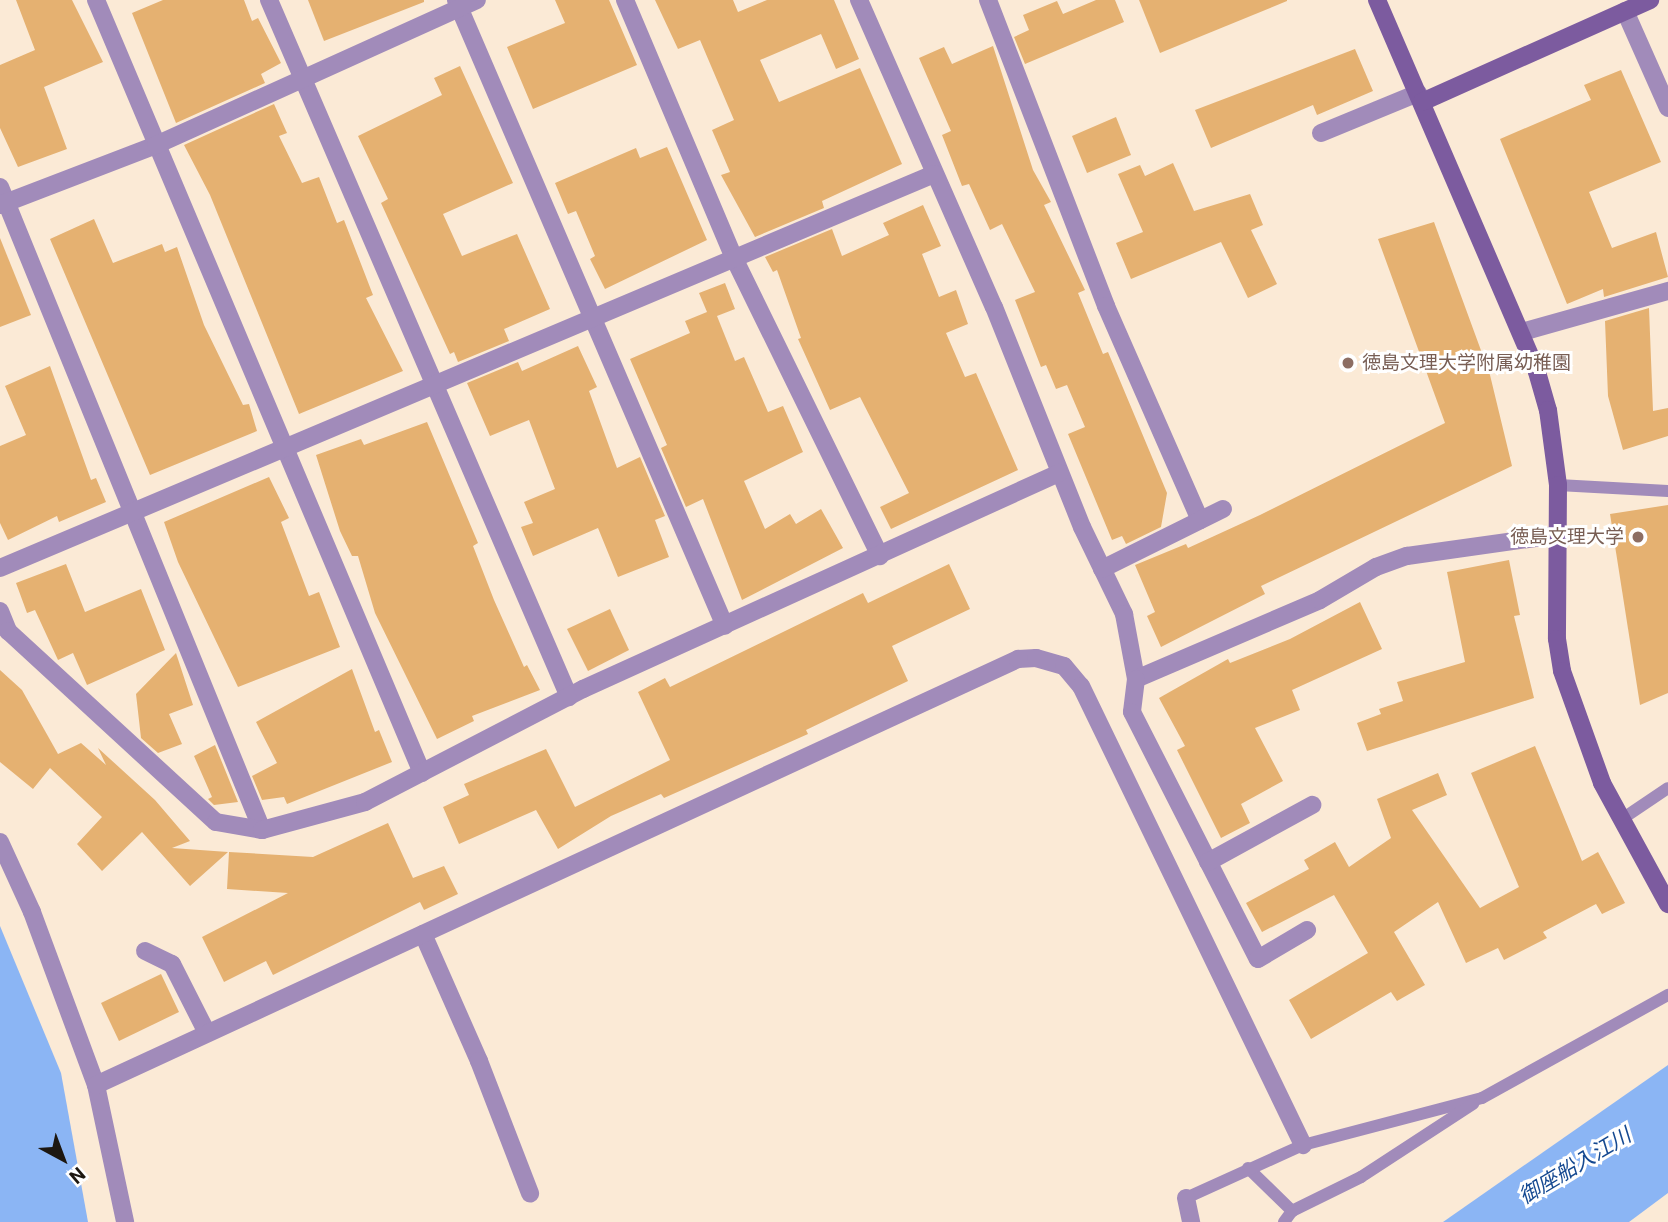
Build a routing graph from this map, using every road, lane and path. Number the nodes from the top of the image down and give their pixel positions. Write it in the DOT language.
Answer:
graph roads {
  1 [pos="96,0"];
  2 [pos="269,0"];
  3 [pos="477,0"];
  4 [pos="625,0"];
  5 [pos="859,0"];
  6 [pos="988,0"];
  7 [pos="1377,0"];
  8 [pos="1650,0"];
  9 [pos="458,4"];
  10 [pos="1625,11"];
  11 [pos="302,78"];
  12 [pos="1420,97"];
  13 [pos="1668,108"];
  14 [pos="1321,133"];
  15 [pos="156,145"];
  16 [pos="934,174"];
  17 [pos="2,198"];
  18 [pos="734,258"];
  19 [pos="1668,291"];
  20 [pos="592,318"];
  21 [pos="1522,331"];
  22 [pos="437,383"];
  23 [pos="282,449"];
  24 [pos="1059,473"];
  25 [pos="1558,485"];
  26 [pos="1668,491"];
  27 [pos="1223,509"];
  28 [pos="131,512"];
  29 [pos="1200,520"];
  30 [pos="1557,535"];
  31 [pos="880,555"];
  32 [pos="0,568"];
  33 [pos="1102,569"];
  34 [pos="0,611"];
  35 [pos="725,626"];
  36 [pos="1136,679"];
  37 [pos="569,697"];
  38 [pos="422,773"];
  39 [pos="1668,788"];
  40 [pos="1312,805"];
  41 [pos="1622,819"];
  42 [pos="262,830"];
  43 [pos="0,842"];
  44 [pos="1208,862"];
  45 [pos="1668,904"];
  46 [pos="1307,930"];
  47 [pos="423,934"];
  48 [pos="145,951"];
  49 [pos="1668,995"];
  50 [pos="207,1033"];
  51 [pos="96,1085"];
  52 [pos="1482,1098"];
  53 [pos="1303,1145"];
  54 [pos="1248,1168"];
  55 [pos="530,1193"];
  56 [pos="1186,1198"];
  57 [pos="1292,1210"];
  58 [pos="125,1222"];
  59 [pos="1191,1222"];
  60 [pos="1284,1222"];
  1 -- 15 [label="street"];
  2 -- 11 [label="street"];
  3 -- 9 [label="street"];
  4 -- 18 [label="street"];
  5 -- 16 [label="street"];
  6 -- 29 [label="street"];
  7 -- 12 [label="street"];
  8 -- 10 [label="street"];
  9 -- 11 [label="street"];
  9 -- 20 [label="street"];
  10 -- 12 [label="street"];
  10 -- 13 [label="street"];
  11 -- 15 [label="street"];
  11 -- 22 [label="street"];
  12 -- 14 [label="street"];
  12 -- 21 [label="street"];
  15 -- 17 [label="street"];
  15 -- 23 [label="street"];
  16 -- 18 [label="street"];
  16 -- 24 [label="street"];
  17 -- 28 [label="street"];
  18 -- 20 [label="street"];
  18 -- 31 [label="street"];
  19 -- 21 [label="street"];
  20 -- 22 [label="street"];
  20 -- 35 [label="street"];
  21 -- 25 [label="street"];
  22 -- 23 [label="street"];
  22 -- 37 [label="street"];
  23 -- 28 [label="street"];
  23 -- 38 [label="street"];
  24 -- 31 [label="street"];
  24 -- 33 [label="street"];
  25 -- 26 [label="lane"];
  25 -- 30 [label="street"];
  27 -- 29 [label="street"];
  28 -- 32 [label="street"];
  28 -- 42 [label="street"];
  29 -- 33 [label="street"];
  30 -- 36 [label="street"];
  30 -- 41 [label="street"];
  31 -- 35 [label="street"];
  33 -- 36 [label="street"];
  34 -- 42 [label="street"];
  35 -- 37 [label="street"];
  36 -- 44 [label="street"];
  37 -- 38 [label="street"];
  38 -- 42 [label="street"];
  39 -- 41 [label="lane"];
  40 -- 44 [label="street"];
  41 -- 45 [label="street"];
  43 -- 51 [label="street"];
  44 -- 46 [label="street"];
  47 -- 50 [label="street"];
  47 -- 53 [label="street"];
  47 -- 55 [label="street"];
  48 -- 50 [label="street"];
  49 -- 52 [label="lane"];
  50 -- 51 [label="street"];
  51 -- 58 [label="street"];
  52 -- 53 [label="lane"];
  52 -- 57 [label="lane"];
  53 -- 54 [label="lane"];
  54 -- 56 [label="lane"];
  54 -- 57 [label="lane"];
  56 -- 59 [label="street"];
  57 -- 60 [label="lane"];
}
